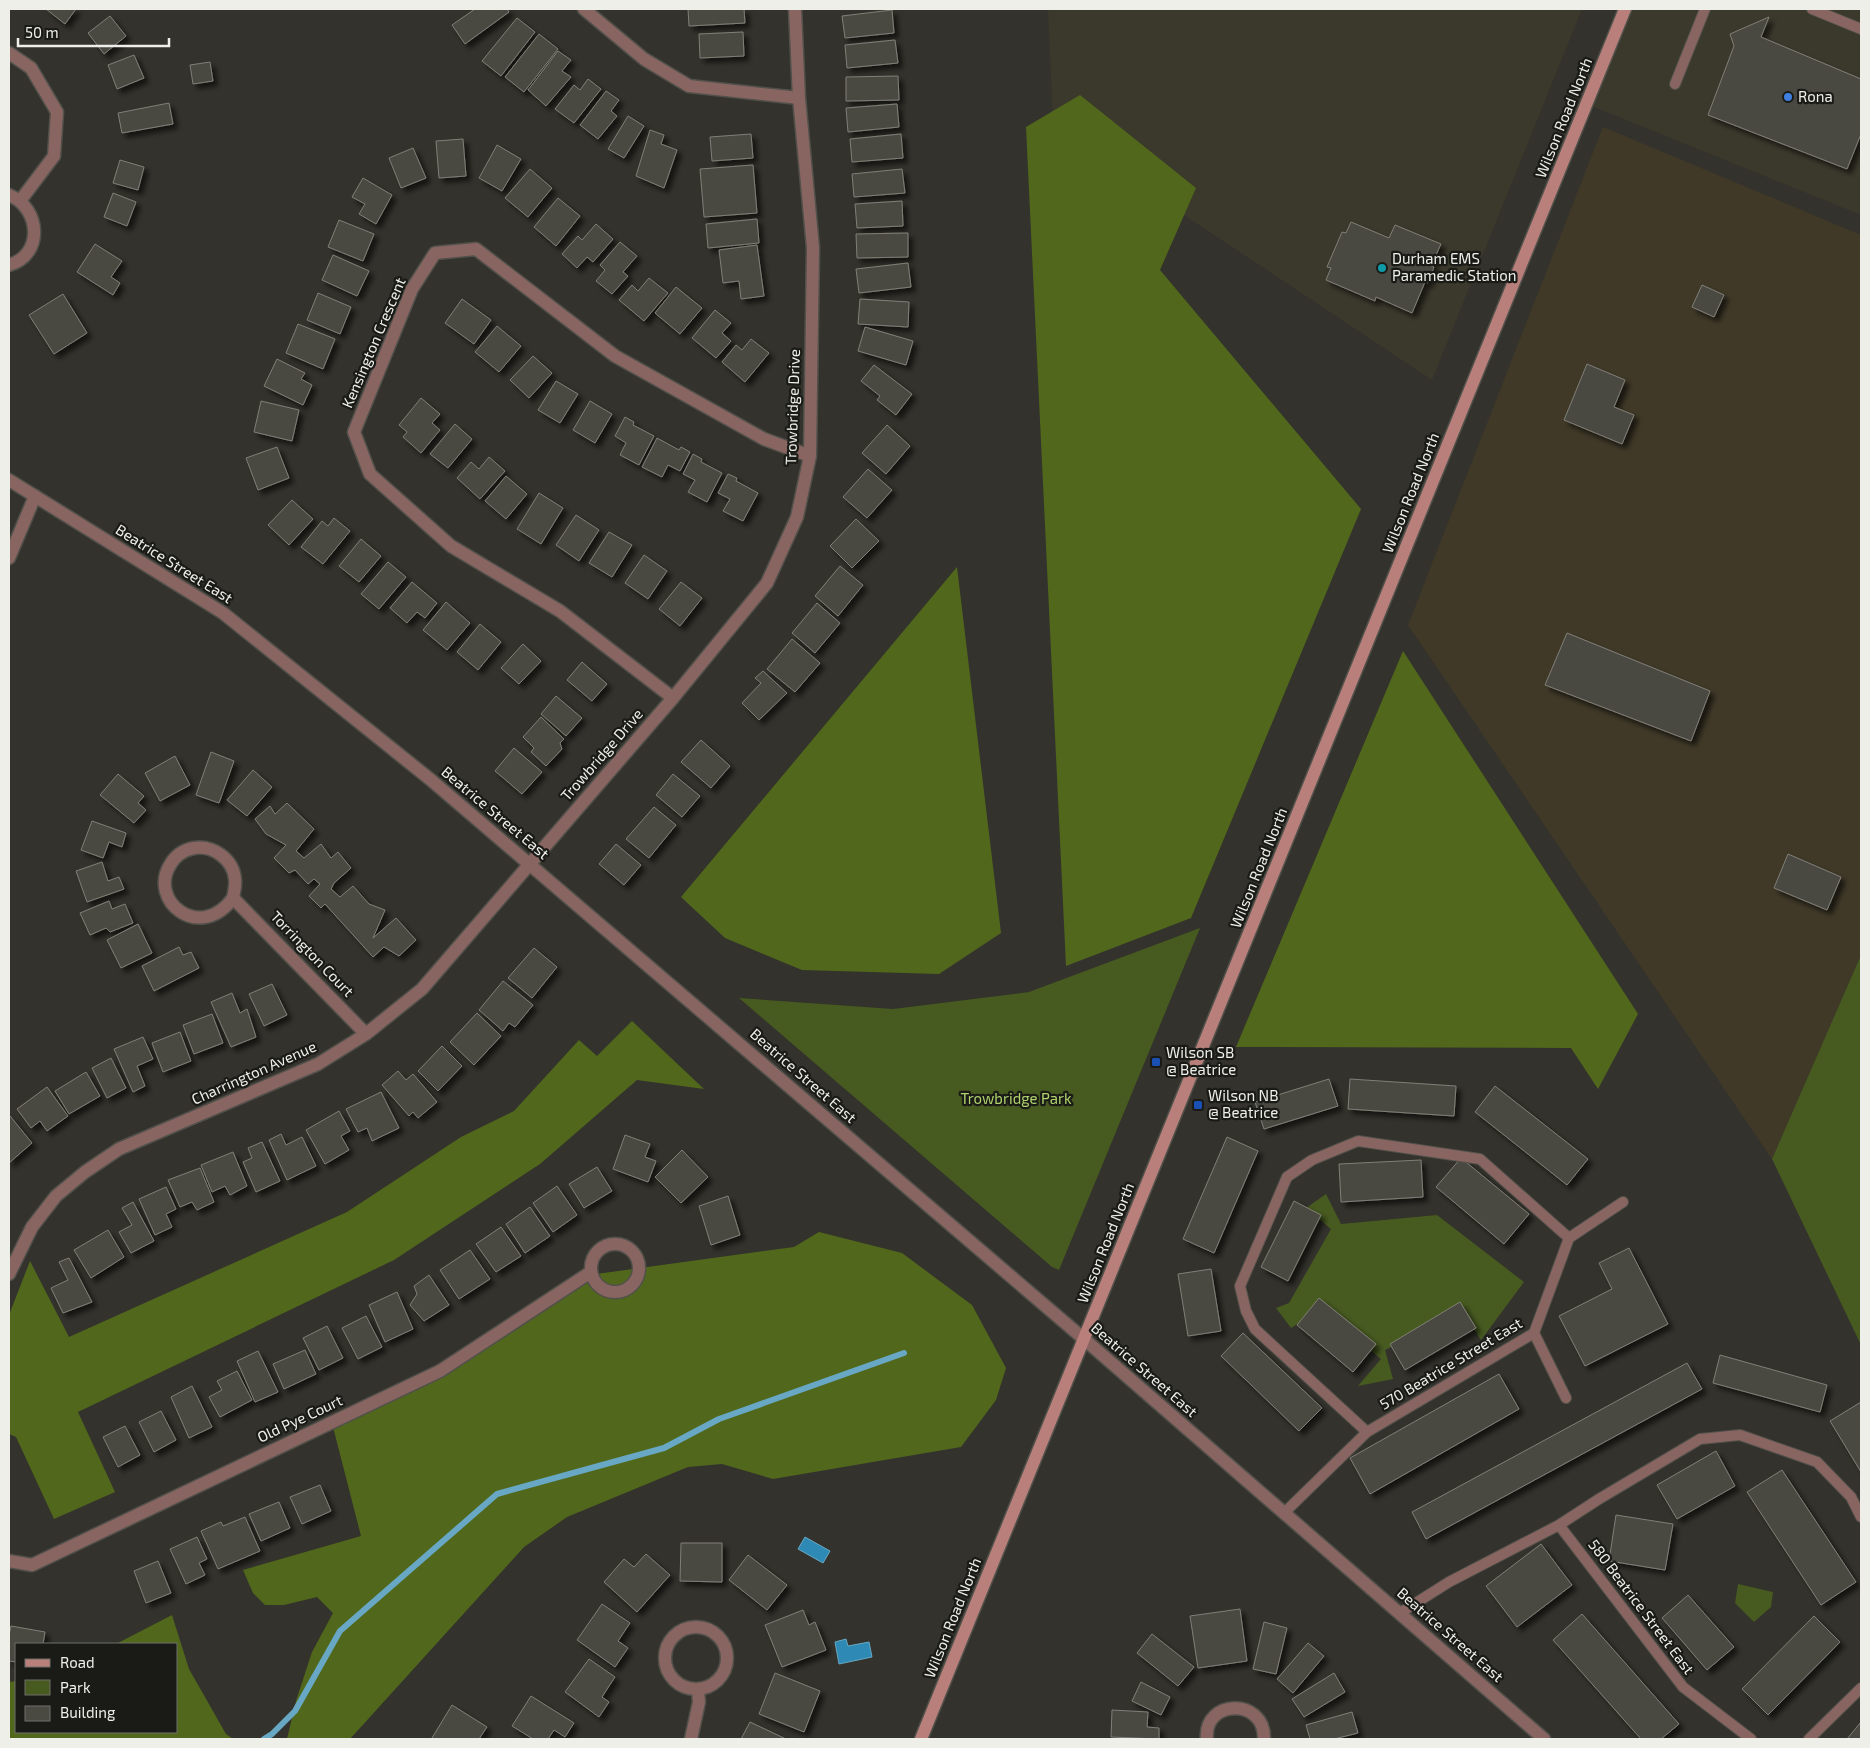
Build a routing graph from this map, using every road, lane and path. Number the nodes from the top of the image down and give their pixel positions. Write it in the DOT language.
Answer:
graph roads {
  1 [pos="584,9"];
  2 [pos="795,9"];
  3 [pos="1625,9"];
  4 [pos="1705,9"];
  5 [pos="1812,9"];
  6 [pos="1861,29"];
  7 [pos="9,53"];
  8 [pos="1675,84"];
  9 [pos="799,98"];
  10 [pos="15,198"];
  11 [pos="9,266"];
  12 [pos="810,456"];
  13 [pos="9,480"];
  14 [pos="35,496"];
  15 [pos="9,558"];
  16 [pos="673,698"];
  17 [pos="530,864"];
  18 [pos="233,898"];
  19 [pos="366,1034"];
  20 [pos="1623,1202"];
  21 [pos="1569,1238"];
  22 [pos="591,1272"];
  23 [pos="9,1274"];
  24 [pos="1534,1333"];
  25 [pos="1084,1339"];
  26 [pos="1566,1398"];
  27 [pos="1366,1432"];
  28 [pos="1284,1513"];
  29 [pos="1861,1517"];
  30 [pos="1559,1525"];
  31 [pos="9,1561"];
  32 [pos="1400,1613"];
  33 [pos="1861,1688"];
  34 [pos="698,1690"];
  35 [pos="691,1739"];
  36 [pos="921,1739"];
  37 [pos="1207,1739"];
  38 [pos="1264,1739"];
  39 [pos="1544,1739"];
  40 [pos="1751,1739"];
  41 [pos="1810,1739"];
  1 -- 9 [label="street"];
  2 -- 9 [label="street, Trowbridge Drive"];
  3 -- 25 [label="main road, Wilson Road North"];
  4 -- 8 [label="lane"];
  5 -- 6 [label="lane"];
  7 -- 10 [label="street"];
  9 -- 12 [label="street, Trowbridge Drive"];
  10 -- 11 [label="street"];
  12 -- 16 [label="street, Trowbridge Drive"];
  12 -- 16 [label="street, Kensington Crescent"];
  13 -- 14 [label="street, Beatrice Street East"];
  14 -- 15 [label="street"];
  14 -- 17 [label="street, Beatrice Street East"];
  16 -- 17 [label="street, Trowbridge Drive"];
  17 -- 19 [label="street, Charrington Avenue"];
  17 -- 25 [label="street, Beatrice Street East"];
  18 -- 18 [label="street"];
  18 -- 19 [label="street, Torrington Court"];
  19 -- 23 [label="street, Charrington Avenue"];
  20 -- 21 [label="lane"];
  21 -- 24 [label="lane, 570 Beatrice Street East"];
  21 -- 27 [label="lane"];
  22 -- 31 [label="street, Old Pye Court"];
  24 -- 26 [label="lane"];
  24 -- 27 [label="lane, 570 Beatrice Street East"];
  25 -- 28 [label="street, Beatrice Street East"];
  25 -- 36 [label="main road, Wilson Road North"];
  27 -- 28 [label="lane, 570 Beatrice Street East"];
  28 -- 32 [label="street, Beatrice Street East"];
  29 -- 30 [label="lane"];
  30 -- 32 [label="lane"];
  30 -- 40 [label="lane, 580 Beatrice Street East"];
  32 -- 39 [label="street, Beatrice Street East"];
  33 -- 41 [label="lane"];
  34 -- 34 [label="street"];
  34 -- 35 [label="street"];
  37 -- 38 [label="street"];
}
